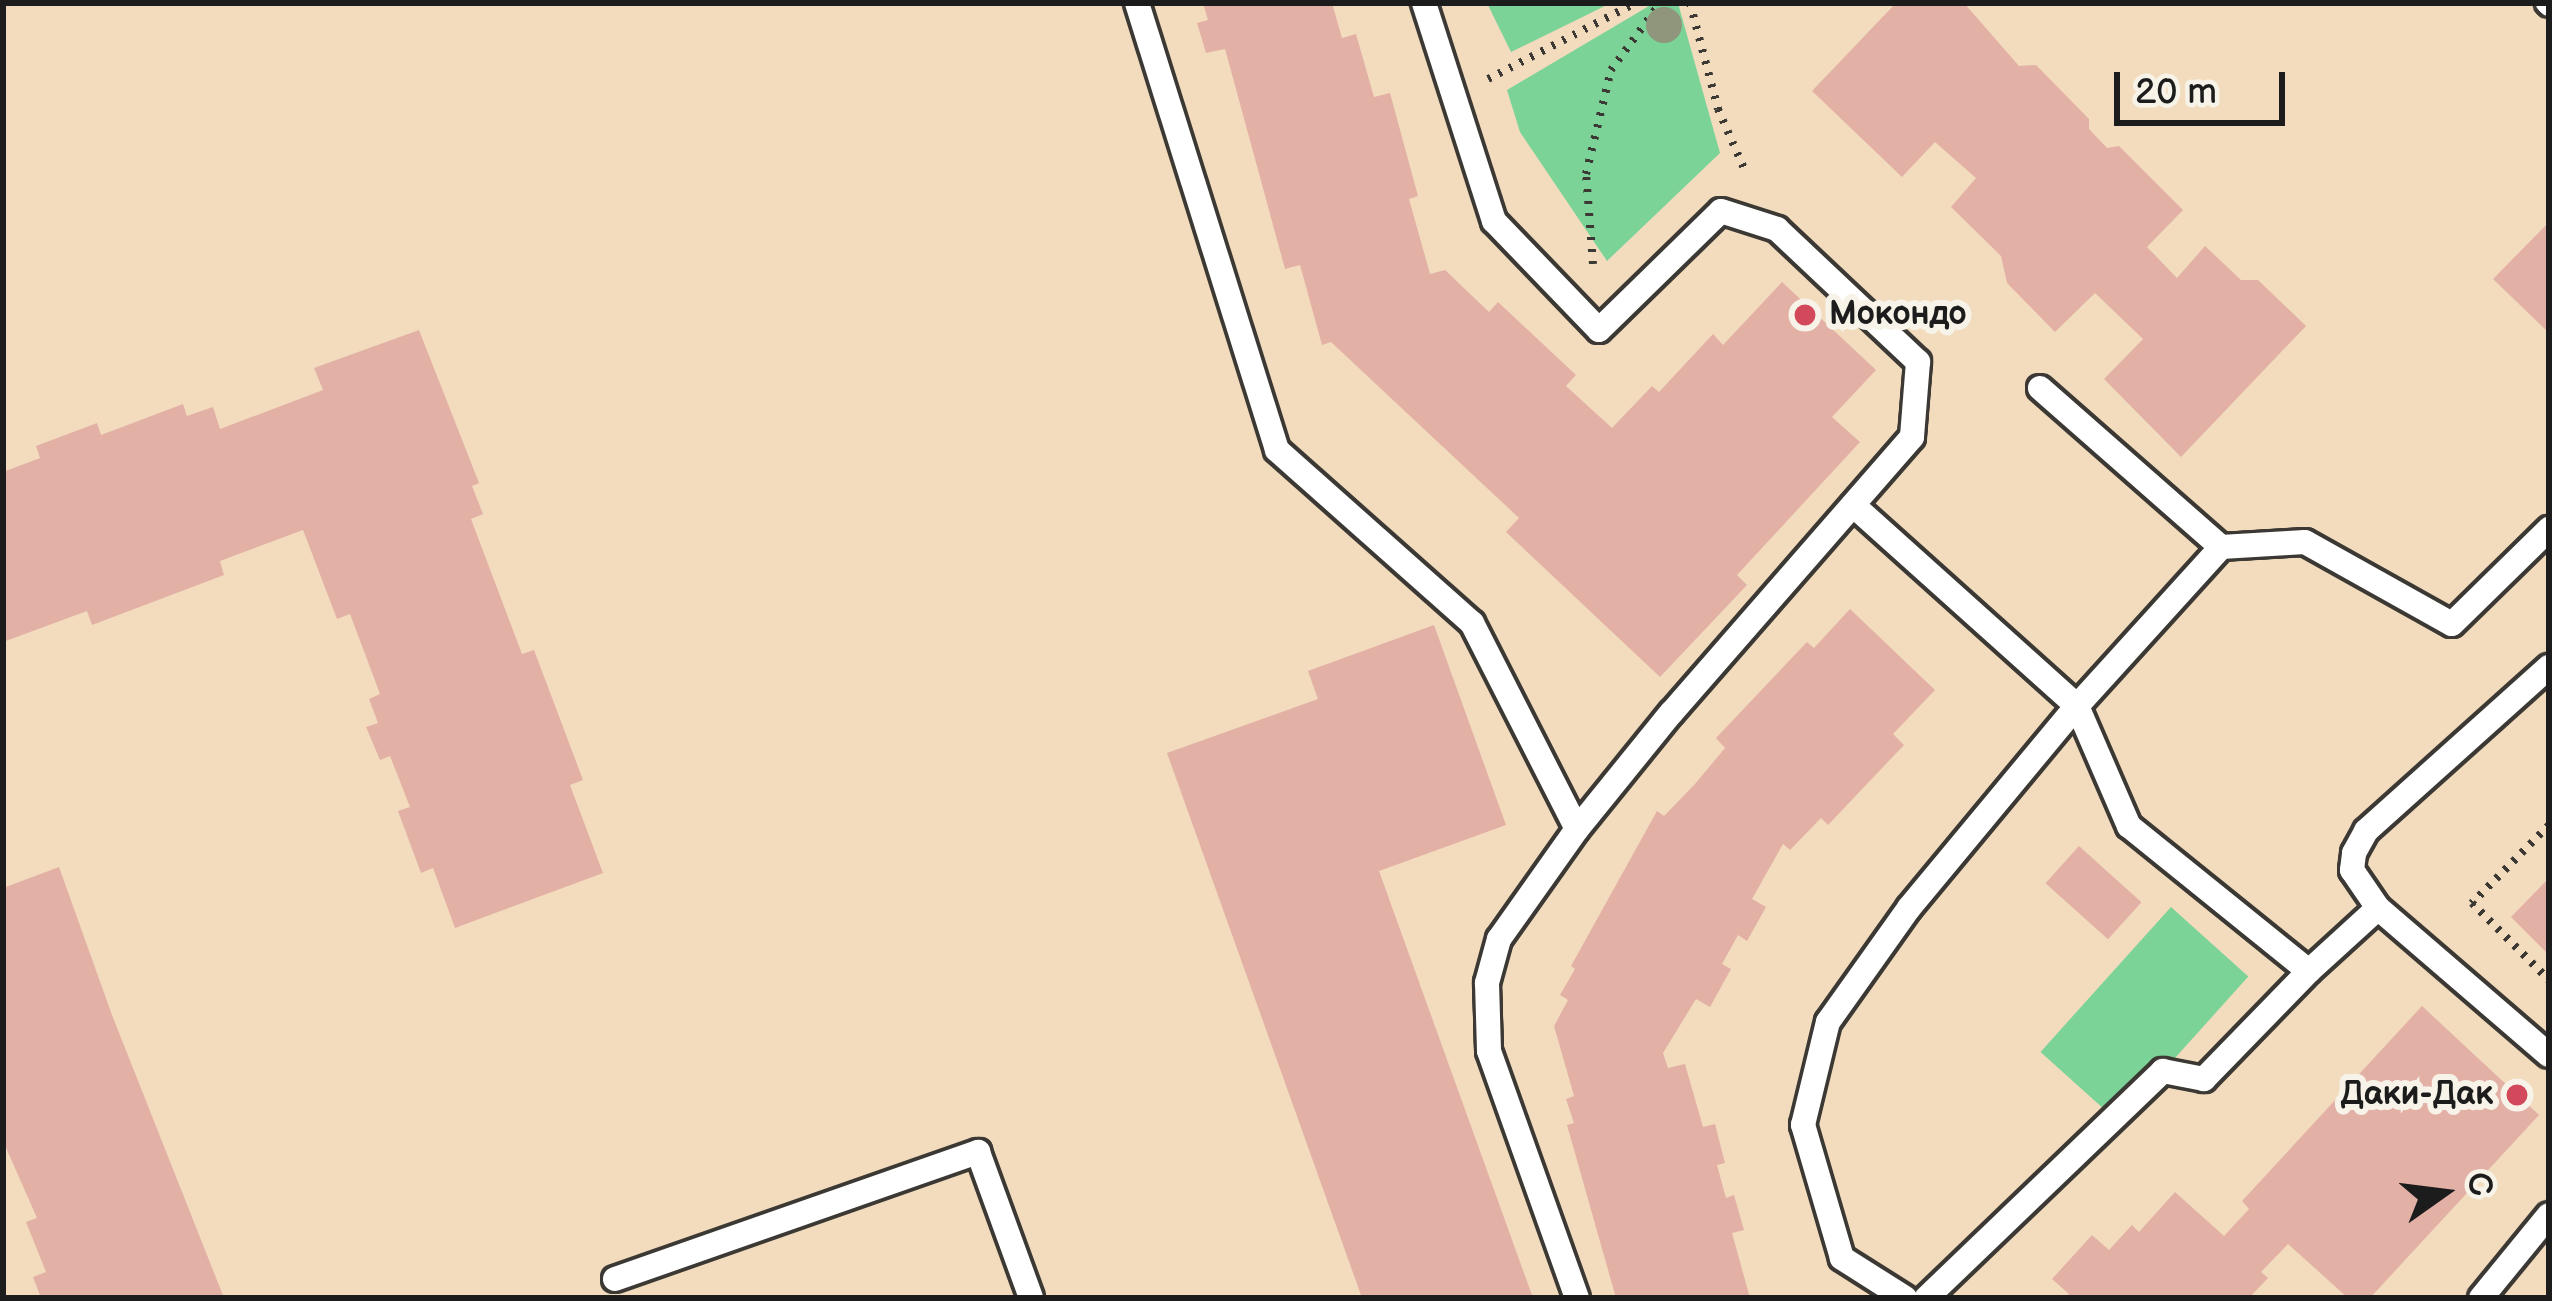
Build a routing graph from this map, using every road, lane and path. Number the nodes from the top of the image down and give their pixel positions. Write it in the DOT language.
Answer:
graph roads {
  1 [pos="1137,3"];
  2 [pos="1424,3"];
  3 [pos="1635,3"];
  4 [pos="1660,3"];
  5 [pos="1690,3"];
  6 [pos="1454,96"];
  7 [pos="1746,173"];
  8 [pos="1598,330"];
  9 [pos="2040,388"];
  10 [pos="1853,505"];
  11 [pos="2549,529"];
  12 [pos="2222,547"];
  13 [pos="2549,667"];
  14 [pos="2077,706"];
  15 [pos="2549,825"];
  16 [pos="1577,830"];
  17 [pos="2378,908"];
  18 [pos="2309,970"];
  19 [pos="2549,980"];
  20 [pos="2549,1055"];
  21 [pos="2549,1215"];
  22 [pos="616,1279"];
  23 [pos="1031,1298"];
  24 [pos="1577,1298"];
  25 [pos="1905,1298"];
  26 [pos="1926,1298"];
  27 [pos="2481,1298"];
  1 -- 16 [label="lane"];
  2 -- 6 [label="lane"];
  3 -- 6 [label="path"];
  4 -- 8 [label="path"];
  5 -- 7 [label="path"];
  6 -- 8 [label="lane"];
  8 -- 10 [label="lane"];
  9 -- 12 [label="lane"];
  10 -- 14 [label="lane"];
  10 -- 16 [label="lane"];
  11 -- 12 [label="lane"];
  12 -- 14 [label="lane"];
  13 -- 17 [label="lane"];
  14 -- 18 [label="lane"];
  14 -- 25 [label="lane"];
  15 -- 19 [label="path"];
  16 -- 24 [label="lane"];
  17 -- 18 [label="lane"];
  17 -- 20 [label="lane"];
  18 -- 26 [label="lane"];
  21 -- 27 [label="lane"];
  22 -- 23 [label="lane"];
}
